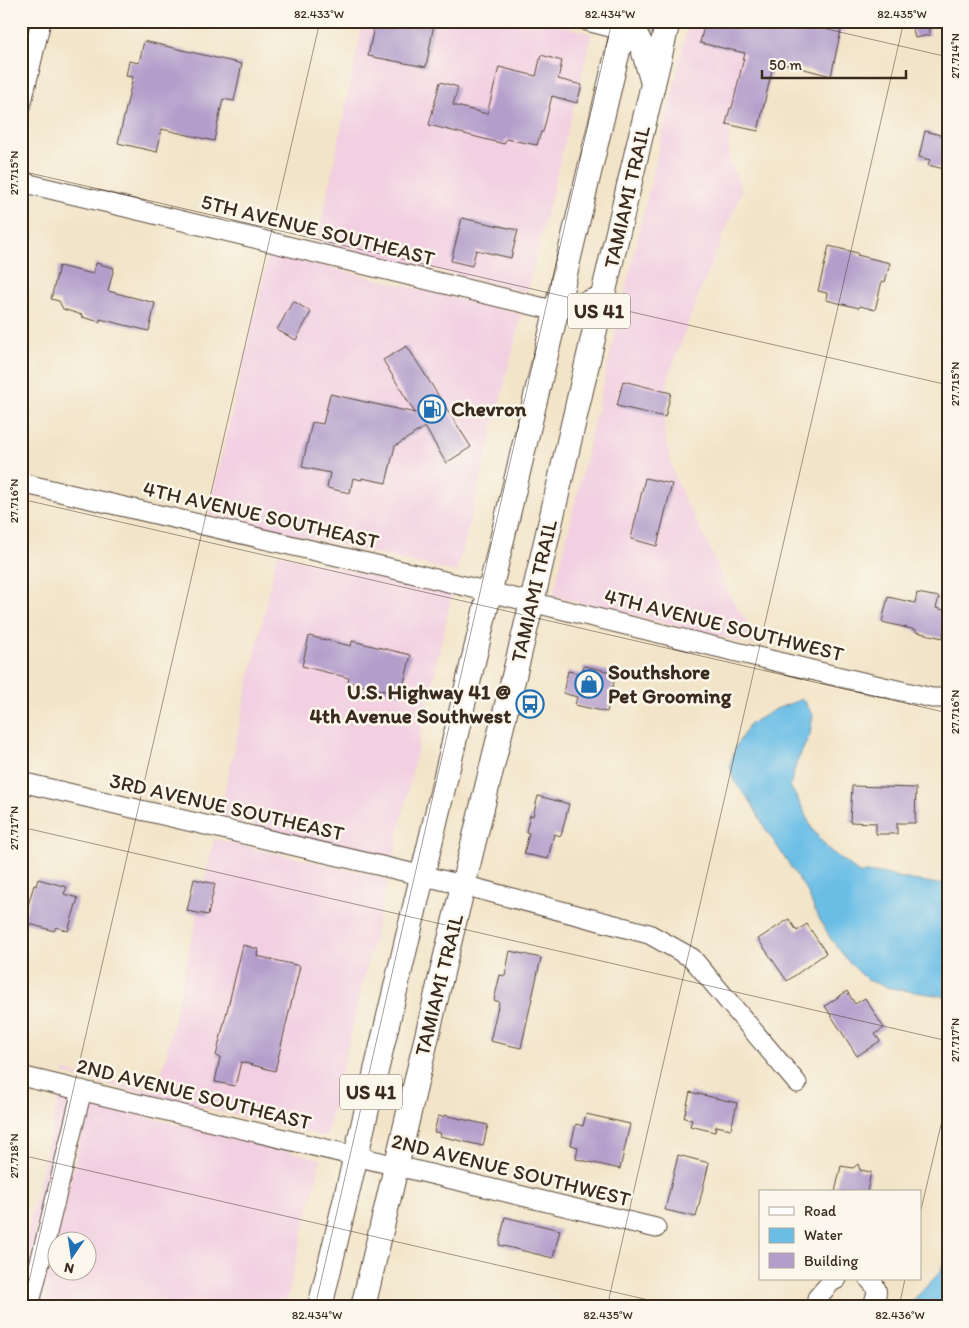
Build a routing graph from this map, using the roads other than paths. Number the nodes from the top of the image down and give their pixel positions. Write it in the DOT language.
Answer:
graph roads {
  1 [pos="41,21"];
  2 [pos="588,21"];
  3 [pos="668,21"];
  4 [pos="624,26"];
  5 [pos="653,84"];
  6 [pos="21,106"];
  7 [pos="21,182"];
  8 [pos="603,295"];
  9 [pos="557,311"];
  10 [pos="21,483"];
  11 [pos="490,592"];
  12 [pos="532,602"];
  13 [pos="948,698"];
  14 [pos="21,782"];
  15 [pos="422,876"];
  16 [pos="463,885"];
  17 [pos="21,1076"];
  18 [pos="797,1083"];
  19 [pos="82,1090"];
  20 [pos="356,1156"];
  21 [pos="396,1165"];
  22 [pos="656,1228"];
  23 [pos="835,1280"];
  24 [pos="870,1280"];
  25 [pos="817,1298"];
  26 [pos="29,1307"];
  27 [pos="320,1307"];
  28 [pos="363,1307"];
  29 [pos="872,1307"];
  1 -- 6 [label="street"];
  2 -- 4 [label="street"];
  3 -- 5 [label="main road, TAMIAMI TRAIL / US 41"];
  4 -- 5 [label="main road"];
  4 -- 9 [label="main road, TAMIAMI TRAIL / US 41"];
  5 -- 8 [label="main road, TAMIAMI TRAIL / US 41"];
  7 -- 9 [label="street, 5TH AVENUE SOUTHEAST"];
  8 -- 9 [label="street"];
  8 -- 12 [label="main road, TAMIAMI TRAIL / US 41"];
  9 -- 11 [label="main road, TAMIAMI TRAIL / US 41"];
  10 -- 11 [label="street, 4TH AVENUE SOUTHEAST"];
  11 -- 12 [label="street, 4TH AVENUE SOUTHWEST"];
  11 -- 15 [label="main road, TAMIAMI TRAIL / US 41"];
  12 -- 13 [label="street, 4TH AVENUE SOUTHWEST"];
  12 -- 16 [label="main road, TAMIAMI TRAIL / US 41"];
  14 -- 15 [label="street, 3RD AVENUE SOUTHEAST"];
  15 -- 16 [label="street, 3RD AVENUE SOUTHEAST"];
  15 -- 20 [label="main road, TAMIAMI TRAIL / US 41"];
  16 -- 18 [label="street, 3RD AVENUE SOUTHEAST"];
  16 -- 21 [label="main road, TAMIAMI TRAIL / US 41"];
  17 -- 19 [label="street, 2ND AVENUE SOUTHEAST"];
  19 -- 20 [label="street, 2ND AVENUE SOUTHEAST"];
  19 -- 26 [label="street"];
  20 -- 21 [label="street, 2ND AVENUE SOUTHWEST"];
  20 -- 27 [label="main road, TAMIAMI TRAIL / US 41"];
  21 -- 22 [label="street, 2ND AVENUE SOUTHWEST"];
  21 -- 28 [label="main road, TAMIAMI TRAIL / US 41"];
  23 -- 25 [label="street"];
  24 -- 29 [label="street"];
}
